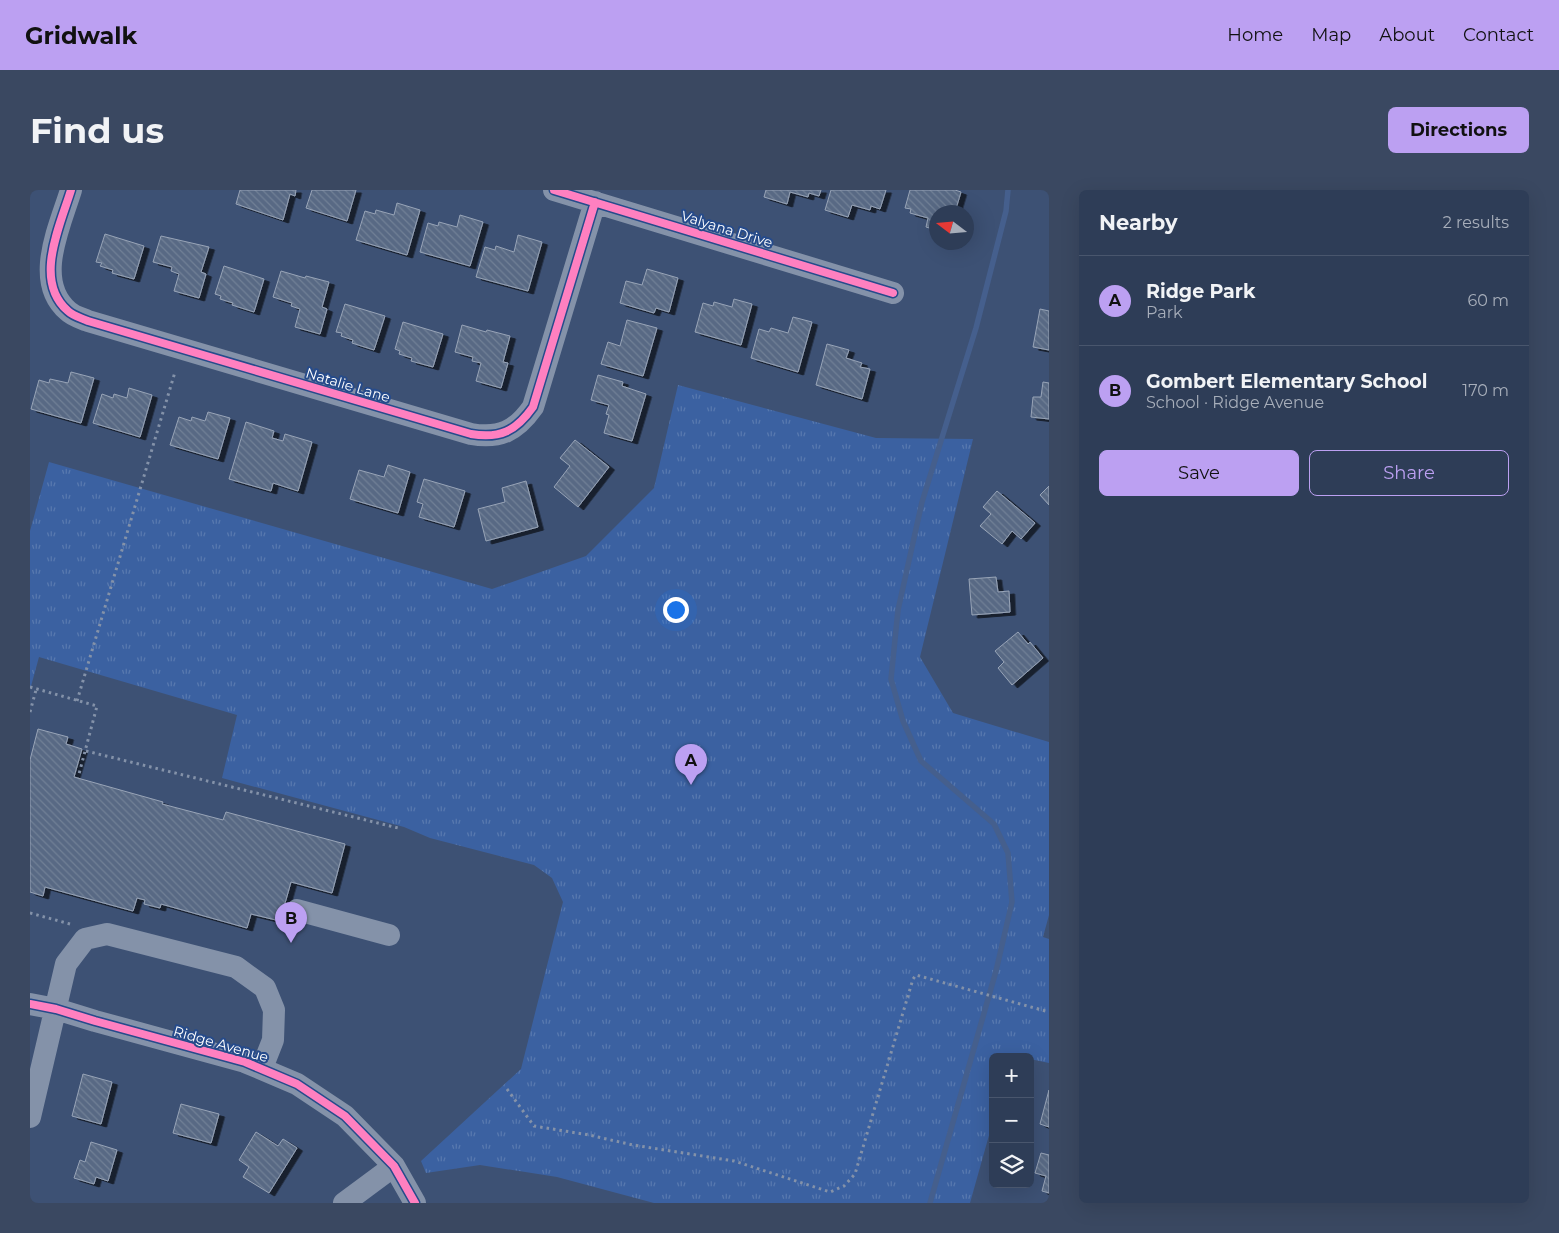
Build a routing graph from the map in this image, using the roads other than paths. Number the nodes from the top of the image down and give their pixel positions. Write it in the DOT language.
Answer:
graph roads {
  1 [pos="71,190"];
  2 [pos="554,190"];
  3 [pos="595,202"];
  4 [pos="893,293"];
  5 [pos="297,910"];
  6 [pos="389,935"];
  7 [pos="30,1004"];
  8 [pos="56,1009"];
  9 [pos="262,1068"];
  10 [pos="30,1117"];
  11 [pos="394,1166"];
  12 [pos="344,1203"];
  13 [pos="415,1203"];
  1 -- 3 [label="street, Natalie Lane"];
  2 -- 3 [label="street, Valyana Drive"];
  3 -- 4 [label="street, Valyana Drive"];
  5 -- 6 [label="street"];
  7 -- 8 [label="street, Ridge Avenue"];
  8 -- 9 [label="street, Ridge Avenue"];
  8 -- 9 [label="street"];
  8 -- 10 [label="street"];
  9 -- 11 [label="street, Ridge Avenue"];
  11 -- 12 [label="street"];
  11 -- 13 [label="street, Ridge Avenue"];
}
